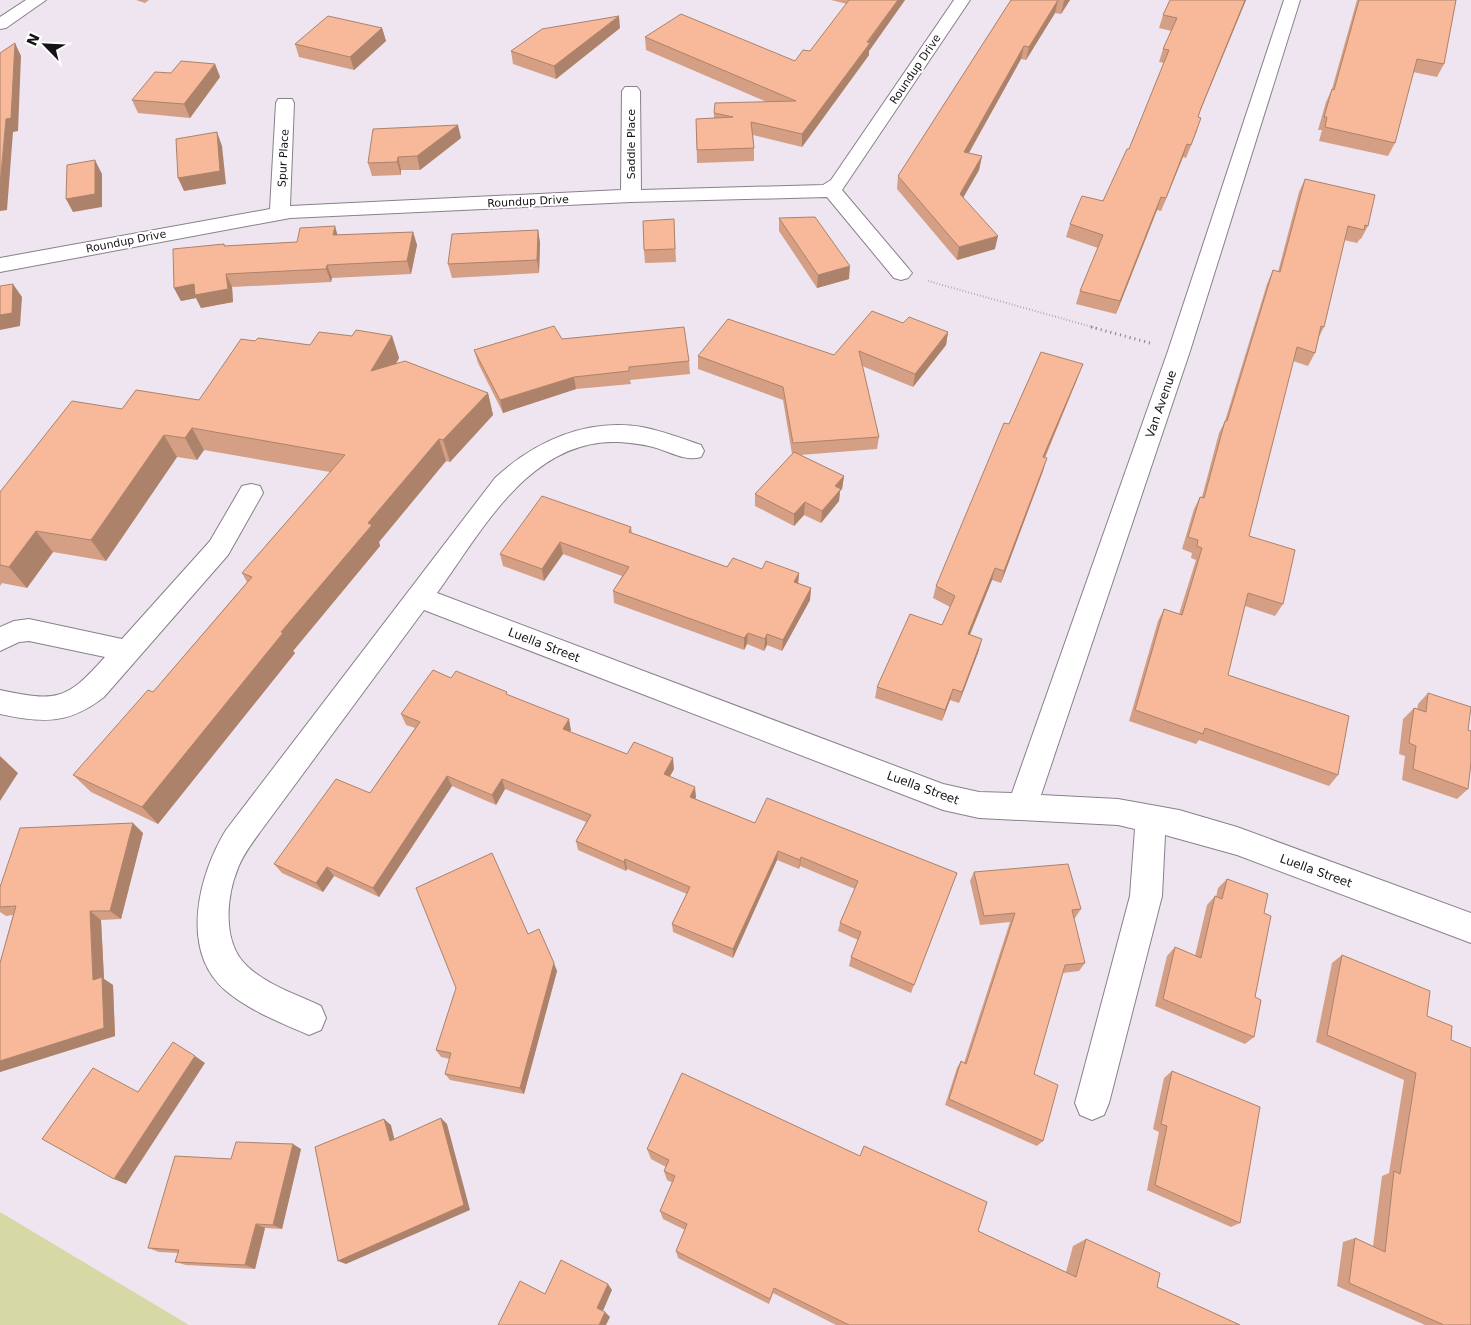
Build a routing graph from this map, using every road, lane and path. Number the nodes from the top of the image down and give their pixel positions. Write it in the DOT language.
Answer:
graph roads {
  1 [pos="25,0"];
  2 [pos="38,0"];
  3 [pos="962,0"];
  4 [pos="1292,0"];
  5 [pos="0,10"];
  6 [pos="0,24"];
  7 [pos="630,91"];
  8 [pos="285,103"];
  9 [pos="832,189"];
  10 [pos="631,196"];
  11 [pos="280,214"];
  12 [pos="0,265"];
  13 [pos="900,273"];
  14 [pos="1180,351"];
  15 [pos="692,451"];
  16 [pos="252,493"];
  17 [pos="418,597"];
  18 [pos="0,640"];
  19 [pos="128,651"];
  20 [pos="0,702"];
  21 [pos="1022,806"];
  22 [pos="1151,817"];
  23 [pos="1471,928"];
  24 [pos="309,1018"];
  25 [pos="1092,1103"];
  1 -- 5 [label="street"];
  2 -- 6 [label="street"];
  3 -- 9 [label="street, Roundup Drive"];
  4 -- 14 [label="street, Van Avenue"];
  7 -- 10 [label="street, Saddle Place"];
  8 -- 11 [label="street, Spur Place"];
  9 -- 10 [label="street, Roundup Drive"];
  9 -- 13 [label="street"];
  10 -- 11 [label="street, Roundup Drive"];
  11 -- 12 [label="street, Roundup Drive"];
  13 -- 14 [label="path"];
  14 -- 21 [label="street, Van Avenue"];
  15 -- 17 [label="street"];
  16 -- 19 [label="street"];
  17 -- 21 [label="street, Luella Street"];
  17 -- 24 [label="street"];
  18 -- 19 [label="street"];
  19 -- 20 [label="street"];
  21 -- 22 [label="street, Luella Street"];
  22 -- 23 [label="street, Luella Street"];
  22 -- 25 [label="street"];
}
